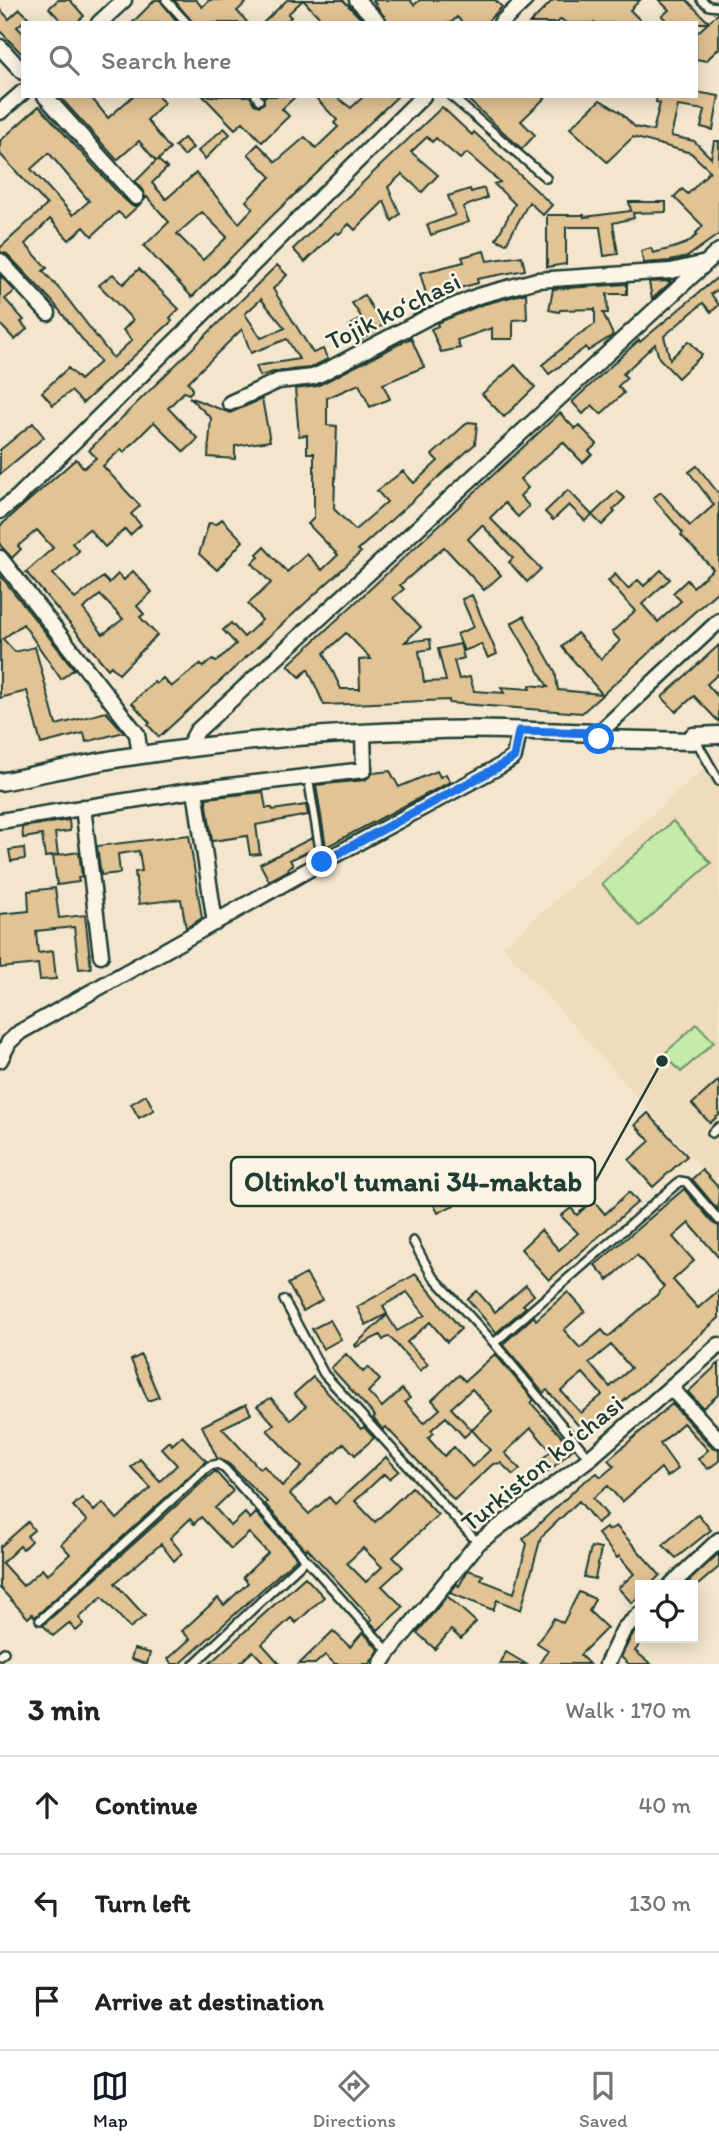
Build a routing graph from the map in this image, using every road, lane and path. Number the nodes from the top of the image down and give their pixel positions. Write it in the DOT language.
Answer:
graph roads {
  1 [pos="124,0"];
  2 [pos="166,0"];
  3 [pos="357,0"];
  4 [pos="525,0"];
  5 [pos="701,0"];
  6 [pos="719,7"];
  7 [pos="101,21"];
  8 [pos="185,21"];
  9 [pos="377,21"];
  10 [pos="503,21"];
  11 [pos="0,47"];
  12 [pos="21,70"];
  13 [pos="21,94"];
  14 [pos="47,98"];
  15 [pos="421,98"];
  16 [pos="454,98"];
  17 [pos="0,112"];
  18 [pos="547,177"];
  19 [pos="136,197"];
  20 [pos="719,251"];
  21 [pos="0,261"];
  22 [pos="707,262"];
  23 [pos="48,313"];
  24 [pos="230,402"];
  25 [pos="0,511"];
  26 [pos="0,558"];
  27 [pos="719,621"];
  28 [pos="519,731"];
  29 [pos="363,733"];
  30 [pos="599,733"];
  31 [pos="719,735"];
  32 [pos="693,736"];
  33 [pos="187,749"];
  34 [pos="140,755"];
  35 [pos="308,776"];
  36 [pos="719,781"];
  37 [pos="0,782"];
  38 [pos="195,790"];
  39 [pos="83,807"];
  40 [pos="0,821"];
  41 [pos="322,862"];
  42 [pos="215,923"];
  43 [pos="101,955"];
  44 [pos="4,1042"];
  45 [pos="0,1060"];
  46 [pos="719,1127"];
  47 [pos="712,1133"];
  48 [pos="719,1220"];
  49 [pos="413,1241"];
  50 [pos="284,1300"];
  51 [pos="494,1343"];
  52 [pos="719,1345"];
  53 [pos="671,1388"];
  54 [pos="719,1440"];
  55 [pos="590,1458"];
  56 [pos="719,1540"];
  57 [pos="478,1544"];
  58 [pos="306,1559"];
  59 [pos="676,1580"];
  60 [pos="635,1619"];
  61 [pos="40,1620"];
  62 [pos="385,1658"];
  63 [pos="194,1664"];
  64 [pos="607,1664"];
  1 -- 7 [label="street"];
  2 -- 8 [label="lane"];
  3 -- 9 [label="street"];
  4 -- 10 [label="street"];
  5 -- 6 [label="lane"];
  11 -- 12 [label="street"];
  13 -- 17 [label="street"];
  14 -- 19 [label="street"];
  15 -- 25 [label="street"];
  16 -- 18 [label="lane"];
  20 -- 22 [label="street"];
  21 -- 23 [label="street"];
  22 -- 24 [label="street, Tojik koʻchasi"];
  22 -- 33 [label="street"];
  26 -- 34 [label="street"];
  27 -- 30 [label="street"];
  28 -- 29 [label="street"];
  28 -- 30 [label="street"];
  28 -- 41 [label="street"];
  29 -- 33 [label="street"];
  29 -- 35 [label="street"];
  30 -- 32 [label="street"];
  31 -- 32 [label="street"];
  32 -- 36 [label="lane"];
  33 -- 34 [label="street"];
  34 -- 37 [label="street"];
  35 -- 38 [label="street"];
  35 -- 41 [label="lane"];
  38 -- 39 [label="street"];
  38 -- 42 [label="street"];
  39 -- 40 [label="street"];
  39 -- 43 [label="street"];
  41 -- 42 [label="street"];
  42 -- 44 [label="street"];
  44 -- 45 [label="street"];
  46 -- 47 [label="lane"];
  48 -- 51 [label="lane"];
  49 -- 51 [label="lane"];
  50 -- 57 [label="lane"];
  51 -- 55 [label="lane"];
  52 -- 53 [label="street, Turkiston koʻchasi"];
  53 -- 54 [label="street"];
  53 -- 55 [label="street, Turkiston koʻchasi"];
  55 -- 57 [label="street, Turkiston koʻchasi"];
  56 -- 59 [label="street"];
  57 -- 62 [label="street, Turkiston koʻchasi"];
  58 -- 61 [label="lane"];
  58 -- 62 [label="lane"];
  58 -- 63 [label="lane"];
  60 -- 64 [label="street"];
}
